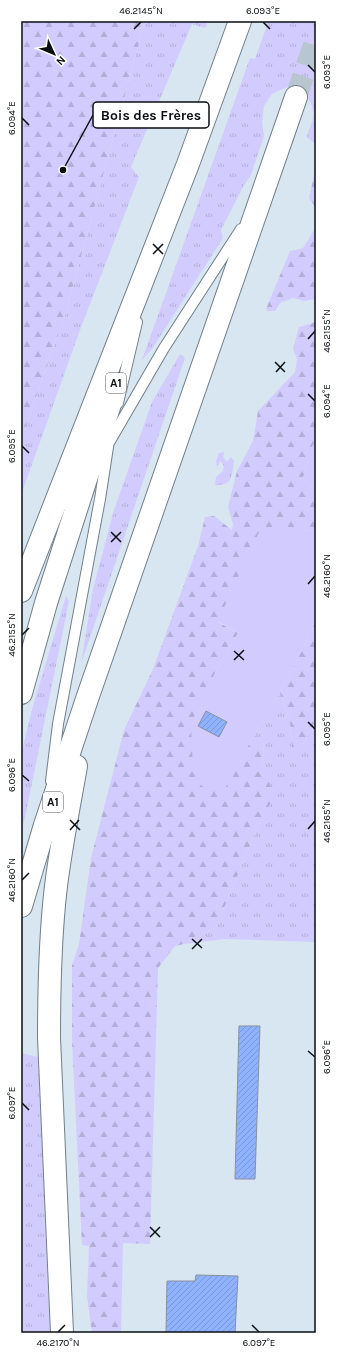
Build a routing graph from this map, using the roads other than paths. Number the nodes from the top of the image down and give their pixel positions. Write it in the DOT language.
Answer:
graph roads {
  1 [pos="240,21"];
  2 [pos="296,97"];
  3 [pos="188,164"];
  4 [pos="261,196"];
  5 [pos="137,322"];
  6 [pos="108,444"];
  7 [pos="74,512"];
  8 [pos="21,591"];
  9 [pos="21,693"];
  10 [pos="87,699"];
  11 [pos="45,825"];
  12 [pos="21,906"];
  13 [pos="62,1333"];
  1 -- 3 [label="highway, A1"];
  2 -- 4 [label="highway, A1"];
  3 -- 5 [label="highway, A1"];
  3 -- 8 [label="highway"];
  4 -- 6 [label="lane"];
  4 -- 10 [label="highway, A1"];
  5 -- 6 [label="lane"];
  5 -- 7 [label="highway, A1"];
  6 -- 7 [label="lane"];
  6 -- 11 [label="lane"];
  7 -- 9 [label="highway, A1"];
  10 -- 11 [label="highway, A1"];
  10 -- 13 [label="highway"];
  11 -- 12 [label="highway, A1"];
}
